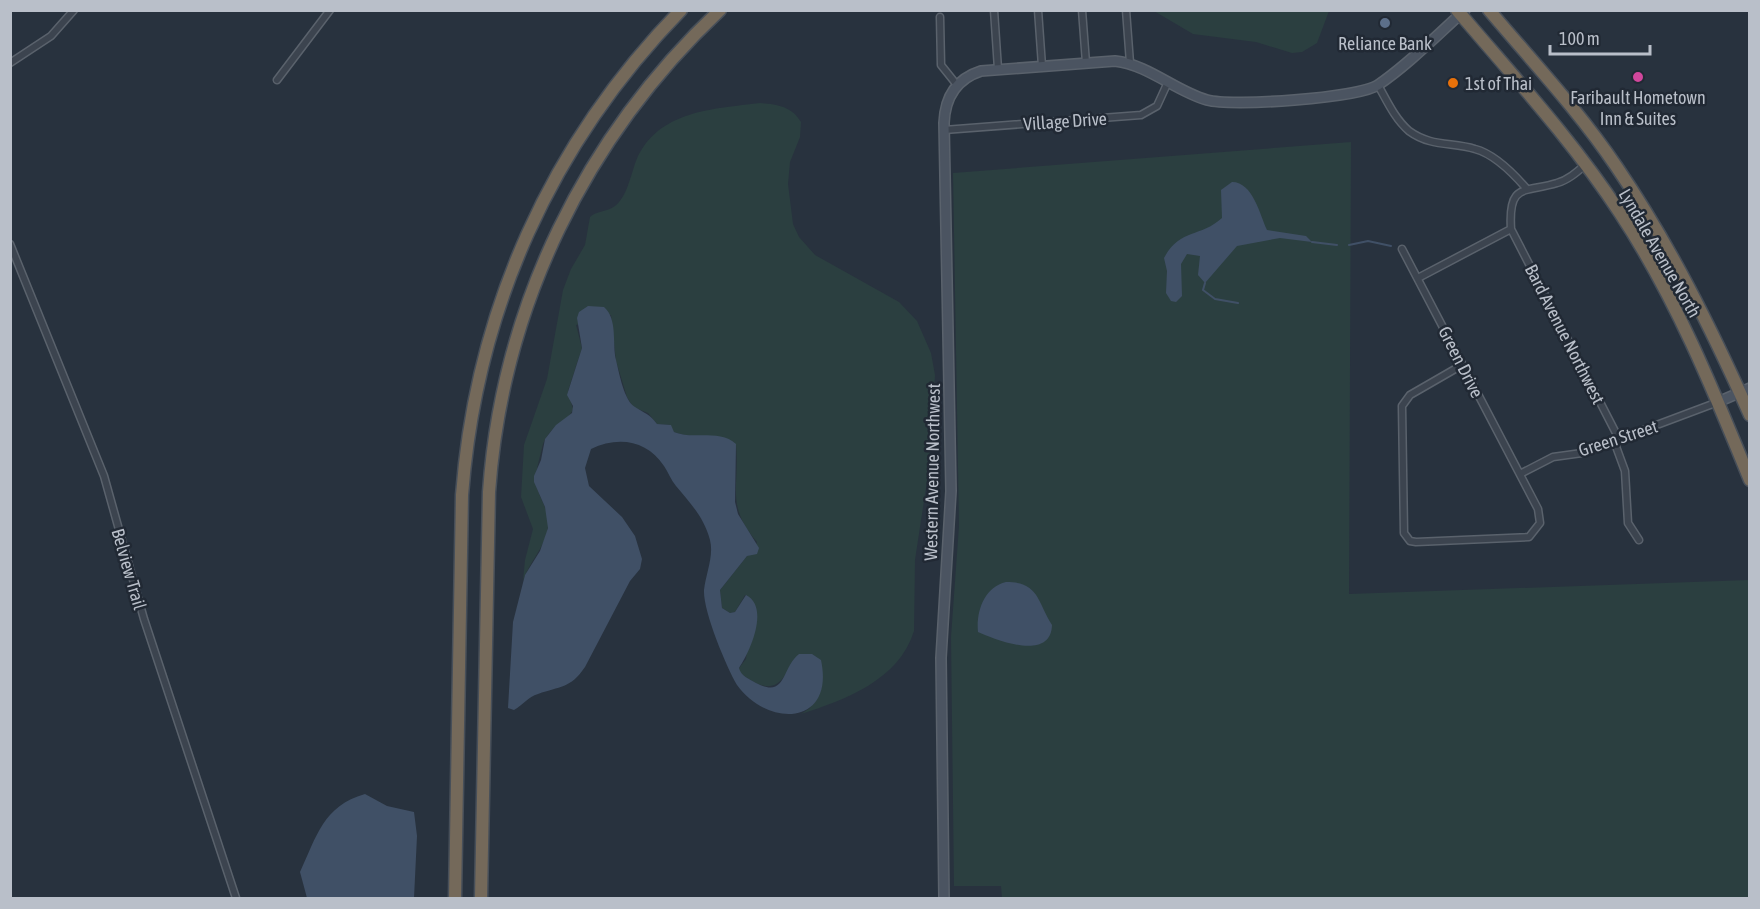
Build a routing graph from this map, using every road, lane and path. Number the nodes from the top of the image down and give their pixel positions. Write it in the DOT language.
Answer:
graph roads {
  1 [pos="74,10"];
  2 [pos="681,10"];
  3 [pos="720,10"];
  4 [pos="994,10"];
  5 [pos="1038,10"];
  6 [pos="1082,10"];
  7 [pos="1126,10"];
  8 [pos="1489,10"];
  9 [pos="327,12"];
  10 [pos="1461,12"];
  11 [pos="940,17"];
  12 [pos="10,63"];
  13 [pos="1086,63"];
  14 [pos="1130,63"];
  15 [pos="1042,66"];
  16 [pos="998,69"];
  17 [pos="277,80"];
  18 [pos="1168,82"];
  19 [pos="957,85"];
  20 [pos="1378,85"];
  21 [pos="944,130"];
  22 [pos="1586,165"];
  23 [pos="1526,188"];
  24 [pos="1510,229"];
  25 [pos="10,244"];
  26 [pos="1402,249"];
  27 [pos="1418,278"];
  28 [pos="1462,365"];
  29 [pos="1744,390"];
  30 [pos="1718,402"];
  31 [pos="1749,415"];
  32 [pos="1617,440"];
  33 [pos="1520,474"];
  34 [pos="1749,480"];
  35 [pos="1532,536"];
  36 [pos="1639,540"];
  37 [pos="1536,542"];
  38 [pos="236,898"];
  39 [pos="455,898"];
  40 [pos="481,898"];
  41 [pos="944,898"];
  1 -- 12 [label="street"];
  2 -- 39 [label="highway"];
  3 -- 40 [label="highway"];
  4 -- 16 [label="street"];
  5 -- 15 [label="street"];
  6 -- 13 [label="street"];
  7 -- 14 [label="street"];
  8 -- 29 [label="highway, Lyndale Avenue North"];
  9 -- 17 [label="street"];
  10 -- 20 [label="street"];
  10 -- 22 [label="highway, Lyndale Avenue North"];
  11 -- 19 [label="street"];
  13 -- 14 [label="street"];
  13 -- 15 [label="street"];
  14 -- 18 [label="street"];
  15 -- 16 [label="street"];
  16 -- 19 [label="street"];
  18 -- 20 [label="street"];
  18 -- 21 [label="street, Village Drive"];
  19 -- 21 [label="street, Western Avenue Northwest"];
  20 -- 23 [label="street"];
  21 -- 41 [label="street, Western Avenue Northwest"];
  22 -- 23 [label="street"];
  22 -- 30 [label="highway, Lyndale Avenue North"];
  23 -- 24 [label="street"];
  24 -- 27 [label="street"];
  24 -- 32 [label="street, Bard Avenue Northwest"];
  25 -- 38 [label="street, Belview Trail"];
  26 -- 27 [label="street, Green Drive"];
  27 -- 28 [label="street, Green Drive"];
  28 -- 33 [label="street, Green Drive"];
  28 -- 35 [label="street"];
  29 -- 30 [label="street"];
  29 -- 31 [label="highway, Lyndale Avenue North"];
  30 -- 32 [label="street, Green Street"];
  30 -- 34 [label="highway, Lyndale Avenue North"];
  32 -- 33 [label="street, Green Street"];
  32 -- 36 [label="street, Bard Avenue Northwest"];
  33 -- 35 [label="street, Green Drive"];
  35 -- 37 [label="street"];
}
